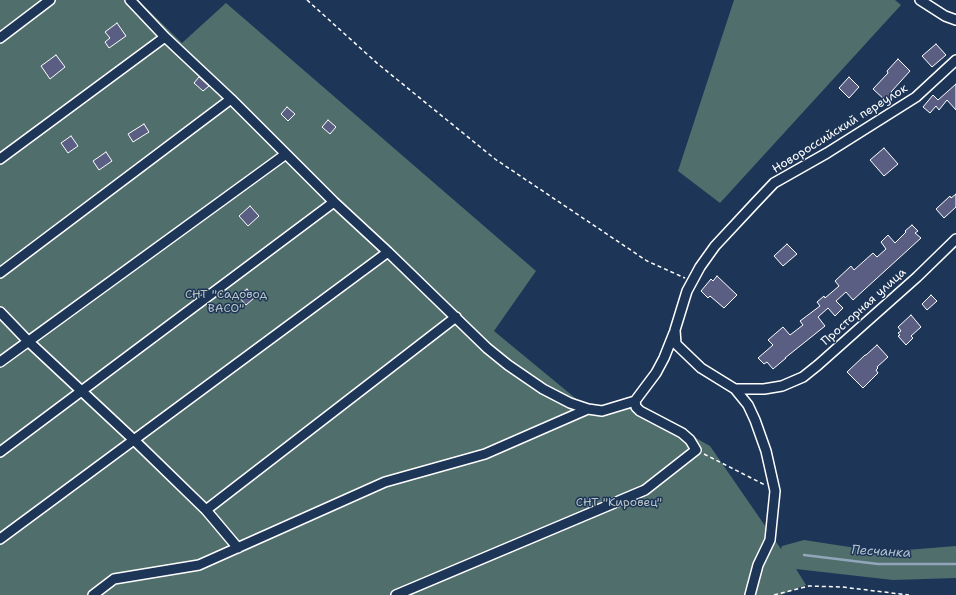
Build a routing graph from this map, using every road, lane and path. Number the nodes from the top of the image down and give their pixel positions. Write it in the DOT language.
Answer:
graph roads {
  1 [pos="50,0"];
  2 [pos="130,0"];
  3 [pos="307,0"];
  4 [pos="920,0"];
  5 [pos="956,20"];
  6 [pos="165,37"];
  7 [pos="0,38"];
  8 [pos="956,60"];
  9 [pos="231,99"];
  10 [pos="286,154"];
  11 [pos="0,159"];
  12 [pos="334,202"];
  13 [pos="956,239"];
  14 [pos="388,252"];
  15 [pos="0,273"];
  16 [pos="692,282"];
  17 [pos="0,312"];
  18 [pos="456,317"];
  19 [pos="675,330"];
  20 [pos="28,341"];
  21 [pos="0,362"];
  22 [pos="735,389"];
  23 [pos="82,390"];
  24 [pos="635,401"];
  25 [pos="588,409"];
  26 [pos="134,440"];
  27 [pos="696,450"];
  28 [pos="0,452"];
  29 [pos="775,491"];
  30 [pos="206,510"];
  31 [pos="0,539"];
  32 [pos="238,548"];
  33 [pos="93,595"];
  34 [pos="396,595"];
  35 [pos="750,595"];
  36 [pos="774,595"];
  37 [pos="909,595"];
  1 -- 7 [label="street"];
  2 -- 6 [label="street"];
  3 -- 16 [label="path"];
  4 -- 5 [label="street"];
  6 -- 9 [label="street"];
  6 -- 11 [label="street"];
  8 -- 16 [label="street, Новороссийский переулок"];
  9 -- 10 [label="street"];
  9 -- 15 [label="street"];
  10 -- 12 [label="street"];
  10 -- 20 [label="street"];
  12 -- 14 [label="street"];
  12 -- 23 [label="street"];
  13 -- 22 [label="street, Просторная улица"];
  14 -- 18 [label="street"];
  14 -- 26 [label="street"];
  16 -- 19 [label="street, Новороссийский переулок"];
  17 -- 20 [label="street"];
  18 -- 25 [label="street"];
  18 -- 30 [label="street"];
  19 -- 22 [label="street"];
  19 -- 24 [label="street, Новороссийский переулок"];
  20 -- 21 [label="street"];
  20 -- 23 [label="street"];
  22 -- 29 [label="street"];
  23 -- 26 [label="street"];
  23 -- 28 [label="street"];
  24 -- 25 [label="street"];
  24 -- 27 [label="street"];
  25 -- 32 [label="street"];
  26 -- 30 [label="street"];
  26 -- 31 [label="street"];
  27 -- 29 [label="path"];
  27 -- 34 [label="street"];
  29 -- 35 [label="street"];
  30 -- 32 [label="street"];
  32 -- 33 [label="street"];
  36 -- 37 [label="path"];
}
